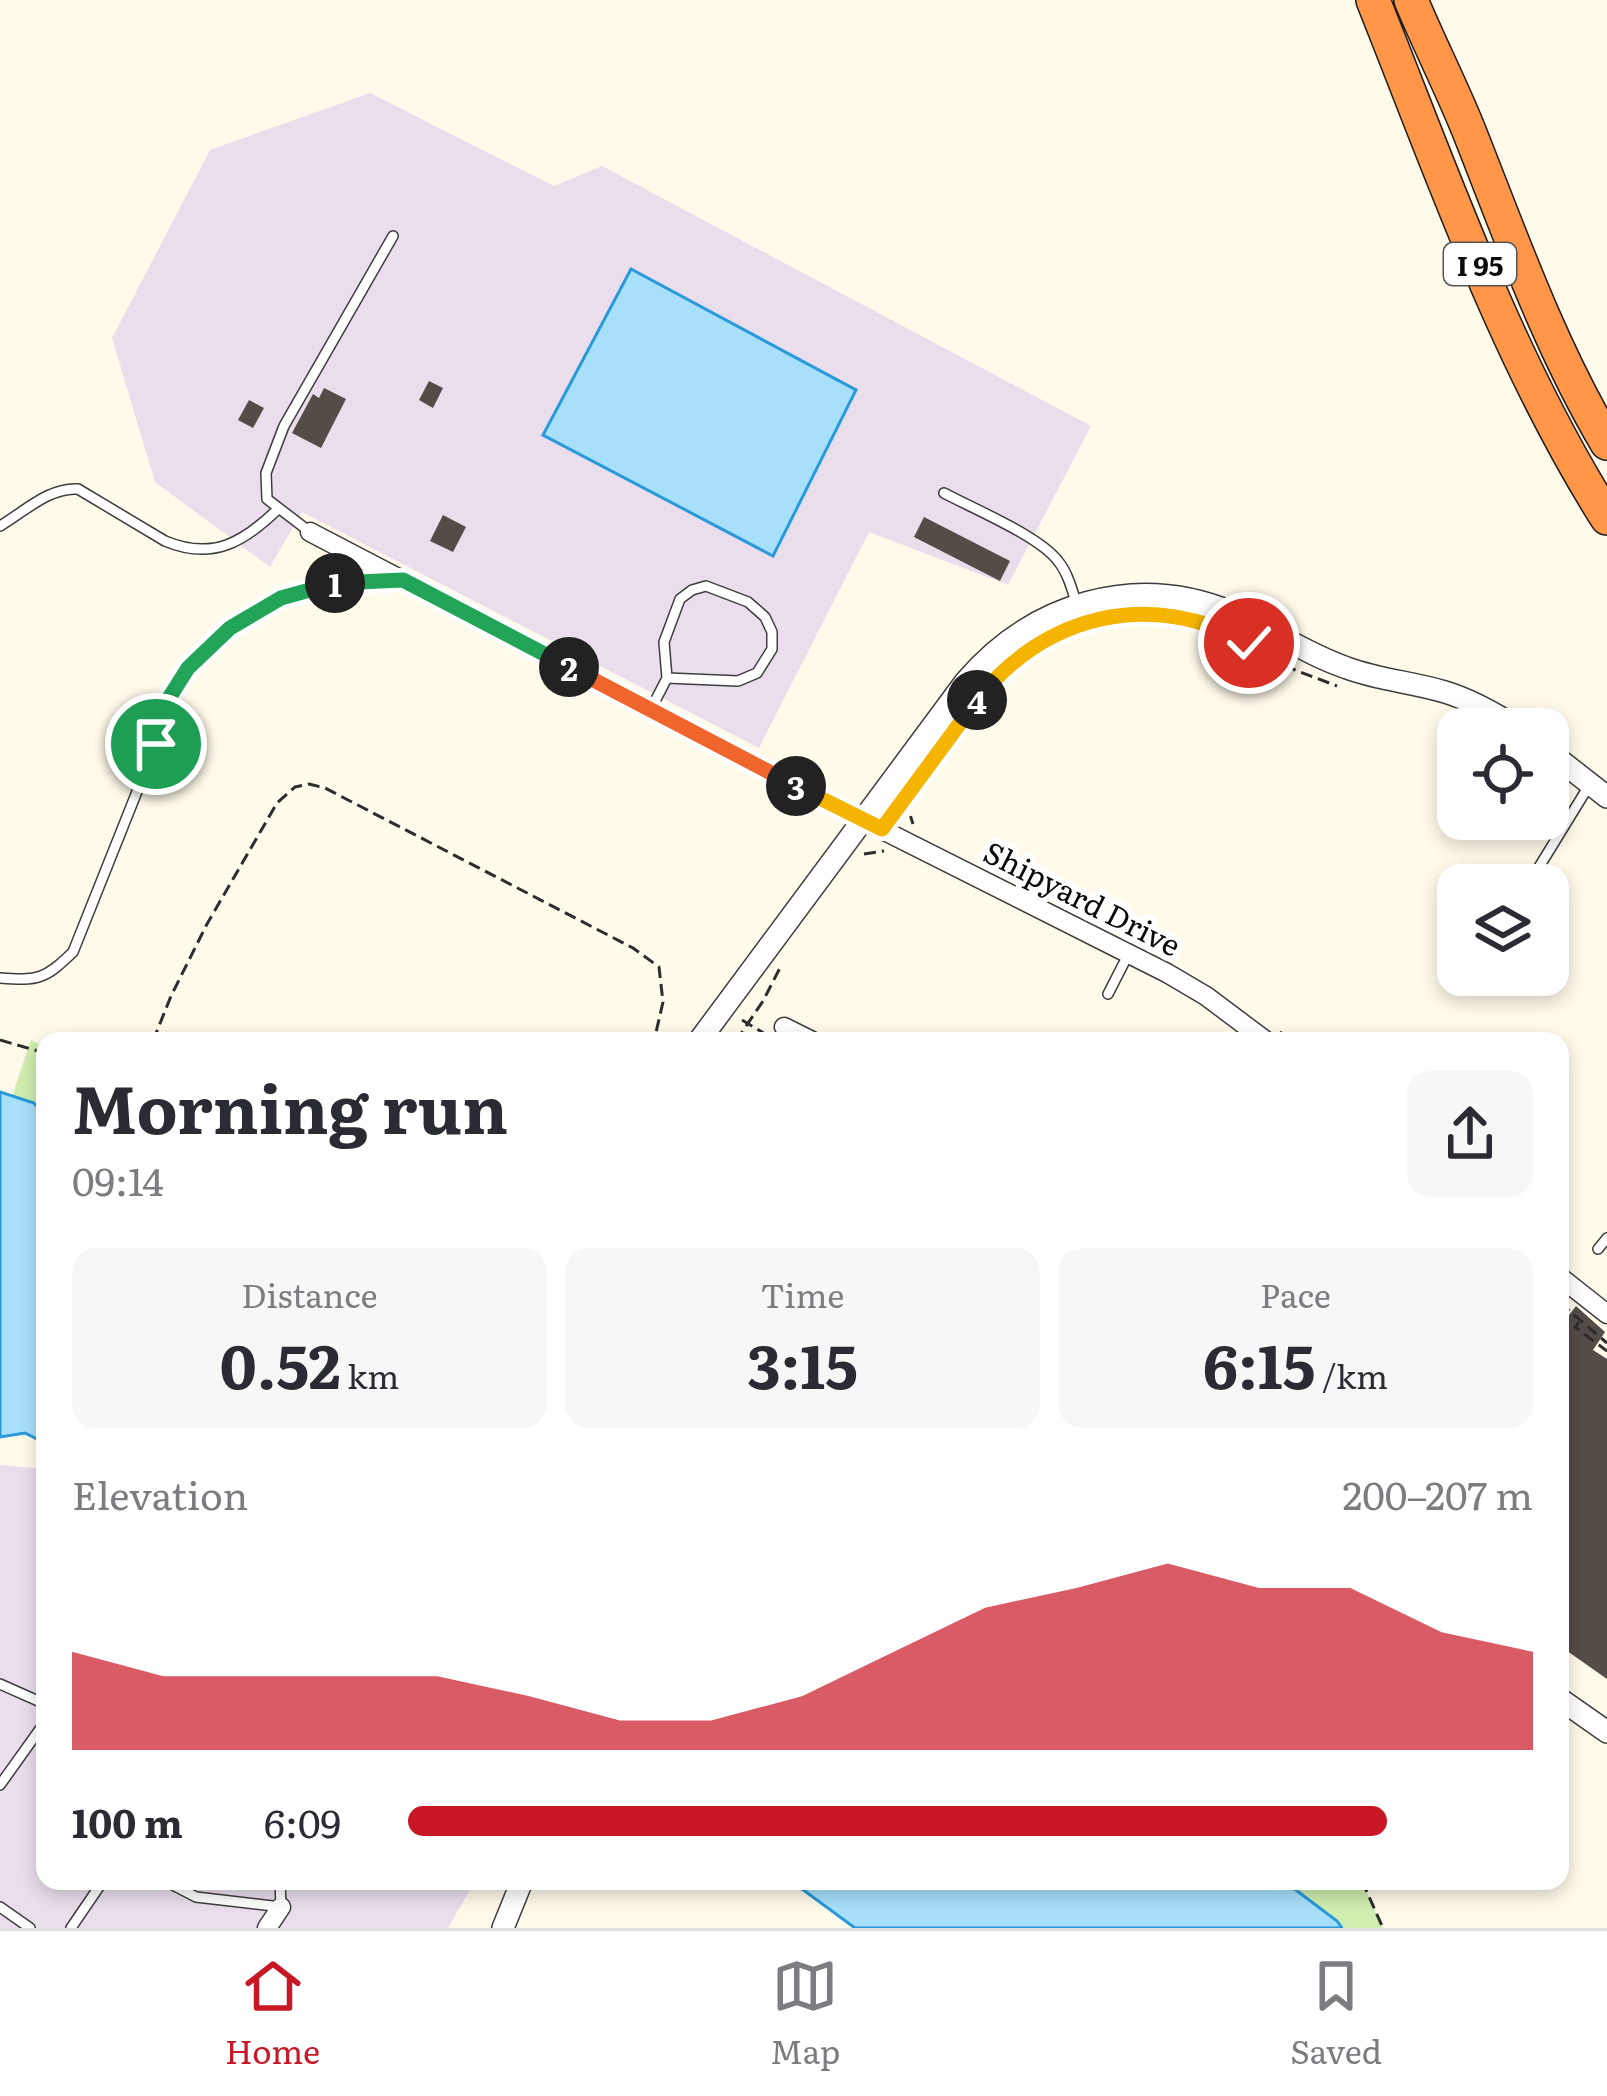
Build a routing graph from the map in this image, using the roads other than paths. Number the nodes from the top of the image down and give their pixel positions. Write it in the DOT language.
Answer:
graph roads {
  1 [pos="1373,0"];
  2 [pos="1412,0"];
  3 [pos="393,236"];
  4 [pos="1607,442"];
  5 [pos="944,494"];
  6 [pos="278,509"];
  7 [pos="1607,518"];
  8 [pos="0,526"];
  9 [pos="310,532"];
  10 [pos="403,580"];
  11 [pos="1077,605"];
  12 [pos="668,678"];
  13 [pos="1479,708"];
  14 [pos="652,709"];
  15 [pos="1569,767"];
  16 [pos="1599,791"];
  17 [pos="873,824"];
  18 [pos="1544,864"];
  19 [pos="1129,953"];
  20 [pos="0,978"];
  21 [pos="1108,994"];
  22 [pos="706,1032"];
  23 [pos="1254,1032"];
  24 [pos="1607,1238"];
  25 [pos="1598,1249"];
  26 [pos="1569,1284"];
  27 [pos="1607,1314"];
  28 [pos="0,1684"];
  29 [pos="36,1701"];
  30 [pos="1569,1705"];
  31 [pos="1607,1732"];
  32 [pos="36,1735"];
  33 [pos="0,1785"];
  34 [pos="97,1890"];
  35 [pos="182,1890"];
  36 [pos="280,1890"];
  37 [pos="518,1890"];
  38 [pos="280,1906"];
  39 [pos="1,1909"];
  40 [pos="30,1928"];
  41 [pos="70,1928"];
  42 [pos="266,1928"];
  43 [pos="503,1928"];
  1 -- 7 [label="highway, I 95"];
  2 -- 4 [label="highway, I 95"];
  3 -- 6 [label="lane"];
  5 -- 11 [label="lane"];
  6 -- 8 [label="lane"];
  6 -- 9 [label="lane"];
  9 -- 10 [label="street, Shipyard Drive"];
  10 -- 14 [label="street, Shipyard Drive"];
  10 -- 20 [label="lane"];
  11 -- 13 [label="street"];
  11 -- 17 [label="street"];
  12 -- 12 [label="lane"];
  12 -- 14 [label="lane"];
  14 -- 17 [label="street, Shipyard Drive"];
  15 -- 16 [label="street"];
  16 -- 18 [label="lane"];
  17 -- 19 [label="street, Shipyard Drive"];
  17 -- 22 [label="street"];
  19 -- 21 [label="lane"];
  19 -- 23 [label="street, Shipyard Drive"];
  24 -- 25 [label="lane"];
  26 -- 27 [label="street"];
  28 -- 29 [label="lane"];
  30 -- 31 [label="street"];
  32 -- 33 [label="lane"];
  34 -- 41 [label="lane"];
  35 -- 38 [label="lane"];
  36 -- 38 [label="lane"];
  37 -- 43 [label="street"];
  38 -- 42 [label="street"];
  39 -- 40 [label="lane"];
}
